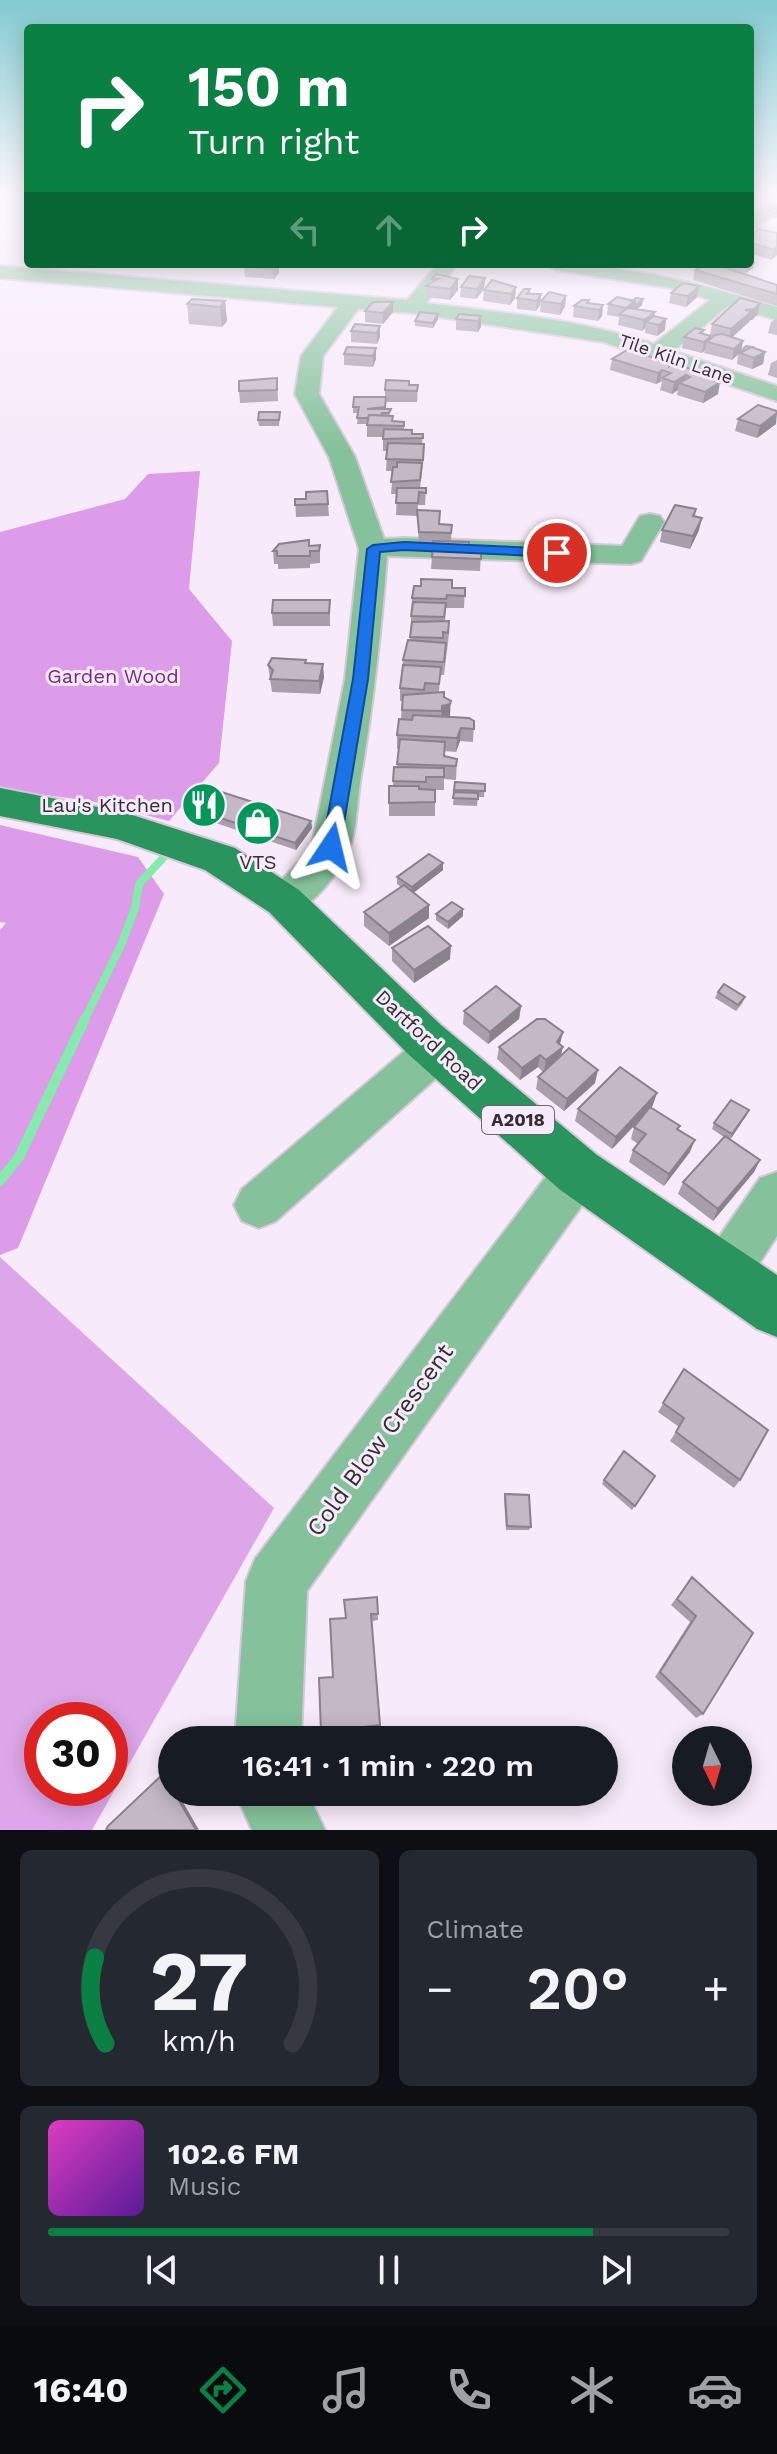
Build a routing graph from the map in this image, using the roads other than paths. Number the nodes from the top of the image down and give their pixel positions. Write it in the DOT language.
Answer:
graph roads {
  1 [pos="131,279"];
  2 [pos="435,279"];
  3 [pos="651,279"];
  4 [pos="684,279"];
  5 [pos="679,284"];
  6 [pos="724,299"];
  7 [pos="352,303"];
  8 [pos="412,307"];
  9 [pos="777,314"];
  10 [pos="658,352"];
  11 [pos="777,394"];
  12 [pos="636,545"];
  13 [pos="373,549"];
  14 [pos="0,802"];
  15 [pos="284,901"];
  16 [pos="437,1050"];
  17 [pos="578,1172"];
  18 [pos="777,1194"];
  19 [pos="259,1205"];
  20 [pos="748,1253"];
  21 [pos="777,1309"];
  22 [pos="269,1726"];
  23 [pos="277,1806"];
  24 [pos="290,1830"];
  1 -- 7 [label="street, Tile Kiln Lane"];
  2 -- 8 [label="street"];
  3 -- 5 [label="street"];
  4 -- 5 [label="street"];
  5 -- 6 [label="street"];
  6 -- 9 [label="street"];
  6 -- 10 [label="street"];
  7 -- 8 [label="street, Tile Kiln Lane"];
  7 -- 13 [label="street"];
  8 -- 10 [label="street, Tile Kiln Lane"];
  10 -- 11 [label="street, Tile Kiln Lane"];
  12 -- 13 [label="street"];
  13 -- 15 [label="street"];
  14 -- 15 [label="main road, A2018"];
  15 -- 16 [label="main road, Dartford Road / A2018"];
  16 -- 17 [label="main road, Dartford Road / A2018"];
  16 -- 19 [label="street"];
  17 -- 20 [label="main road, Dartford Road / A2018"];
  17 -- 22 [label="street, Cold Blow Crescent"];
  18 -- 20 [label="street"];
  20 -- 21 [label="main road, Dartford Road / A2018"];
  23 -- 24 [label="street"];
}
